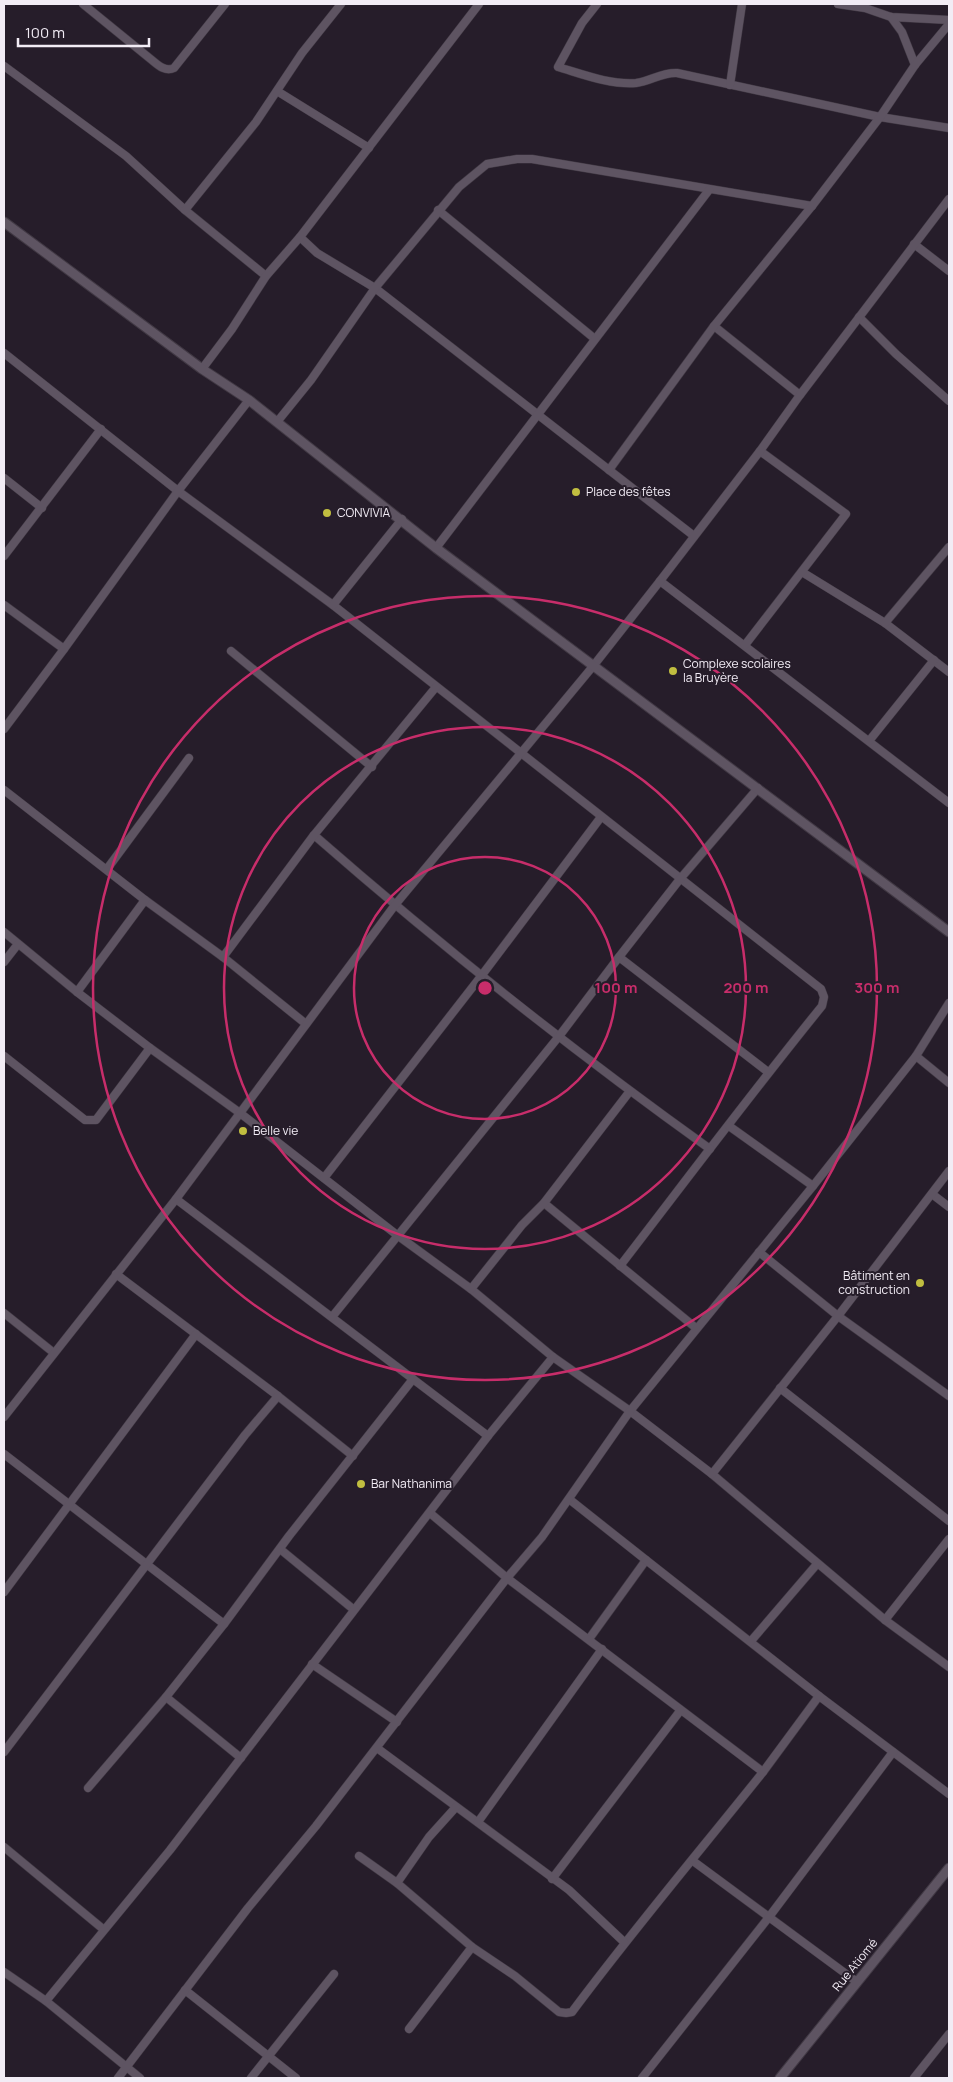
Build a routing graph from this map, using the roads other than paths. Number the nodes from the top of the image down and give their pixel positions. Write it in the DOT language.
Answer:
graph roads {
  1 [pos="83,4"];
  2 [pos="225,4"];
  3 [pos="341,4"];
  4 [pos="479,4"];
  5 [pos="597,4"];
  6 [pos="742,4"];
  7 [pos="838,4"];
  8 [pos="864,6"];
  9 [pos="891,16"];
  10 [pos="949,22"];
  11 [pos="915,65"];
  12 [pos="4,66"];
  13 [pos="730,85"];
  14 [pos="276,92"];
  15 [pos="880,117"];
  16 [pos="949,128"];
  17 [pos="369,148"];
  18 [pos="709,190"];
  19 [pos="949,199"];
  20 [pos="812,206"];
  21 [pos="185,210"];
  22 [pos="438,210"];
  23 [pos="4,222"];
  24 [pos="300,237"];
  25 [pos="914,244"];
  26 [pos="949,271"];
  27 [pos="266,276"];
  28 [pos="375,288"];
  29 [pos="859,317"];
  30 [pos="714,326"];
  31 [pos="595,339"];
  32 [pos="4,353"];
  33 [pos="202,369"];
  34 [pos="800,394"];
  35 [pos="249,400"];
  36 [pos="949,401"];
  37 [pos="537,415"];
  38 [pos="277,422"];
  39 [pos="101,428"];
  40 [pos="760,451"];
  41 [pos="608,470"];
  42 [pos="4,478"];
  43 [pos="178,491"];
  44 [pos="42,508"];
  45 [pos="402,519"];
  46 [pos="694,536"];
  47 [pos="949,547"];
  48 [pos="436,548"];
  49 [pos="4,556"];
  50 [pos="802,572"];
  51 [pos="660,581"];
  52 [pos="4,605"];
  53 [pos="333,605"];
  54 [pos="886,623"];
  55 [pos="744,646"];
  56 [pos="64,649"];
  57 [pos="231,651"];
  58 [pos="934,660"];
  59 [pos="594,665"];
  60 [pos="949,672"];
  61 [pos="436,686"];
  62 [pos="4,729"];
  63 [pos="869,741"];
  64 [pos="522,754"];
  65 [pos="189,758"];
  66 [pos="372,767"];
  67 [pos="758,788"];
  68 [pos="4,790"];
  69 [pos="949,803"];
  70 [pos="601,817"];
  71 [pos="314,836"];
  72 [pos="107,869"];
  73 [pos="680,879"];
  74 [pos="145,900"];
  75 [pos="395,905"];
  76 [pos="4,932"];
  77 [pos="949,932"];
  78 [pos="18,944"];
  79 [pos="223,956"];
  80 [pos="619,956"];
  81 [pos="4,962"];
  82 [pos="482,975"];
  83 [pos="77,992"];
  84 [pos="949,1003"];
  85 [pos="306,1024"];
  86 [pos="560,1036"];
  87 [pos="150,1048"];
  88 [pos="4,1056"];
  89 [pos="916,1056"];
  90 [pos="768,1072"];
  91 [pos="949,1083"];
  92 [pos="630,1092"];
  93 [pos="240,1113"];
  94 [pos="729,1126"];
  95 [pos="710,1149"];
  96 [pos="949,1172"];
  97 [pos="324,1178"];
  98 [pos="813,1186"];
  99 [pos="932,1194"];
  100 [pos="176,1199"];
  101 [pos="544,1203"];
  102 [pos="949,1207"];
  103 [pos="397,1236"];
  104 [pos="759,1252"];
  105 [pos="620,1266"];
  106 [pos="116,1274"];
  107 [pos="471,1289"];
  108 [pos="4,1313"];
  109 [pos="838,1316"];
  110 [pos="332,1317"];
  111 [pos="696,1328"];
  112 [pos="196,1334"];
  113 [pos="54,1353"];
  114 [pos="553,1357"];
  115 [pos="413,1379"];
  116 [pos="780,1388"];
  117 [pos="278,1396"];
  118 [pos="949,1396"];
  119 [pos="630,1412"];
  120 [pos="4,1417"];
  121 [pos="488,1436"];
  122 [pos="4,1454"];
  123 [pos="353,1456"];
  124 [pos="712,1474"];
  125 [pos="569,1499"];
  126 [pos="70,1504"];
  127 [pos="430,1512"];
  128 [pos="949,1521"];
  129 [pos="949,1540"];
  130 [pos="280,1549"];
  131 [pos="646,1560"];
  132 [pos="148,1563"];
  133 [pos="817,1564"];
  134 [pos="507,1578"];
  135 [pos="4,1592"];
  136 [pos="353,1609"];
  137 [pos="885,1620"];
  138 [pos="224,1624"];
  139 [pos="589,1639"];
  140 [pos="750,1641"];
  141 [pos="602,1649"];
  142 [pos="312,1664"];
  143 [pos="949,1667"];
  144 [pos="819,1696"];
  145 [pos="166,1697"];
  146 [pos="680,1710"];
  147 [pos="397,1722"];
  148 [pos="377,1748"];
  149 [pos="4,1752"];
  150 [pos="893,1752"];
  151 [pos="241,1758"];
  152 [pos="763,1772"];
  153 [pos="88,1788"];
  154 [pos="949,1794"];
  155 [pos="456,1807"];
  156 [pos="478,1822"];
  157 [pos="4,1846"];
  158 [pos="360,1856"];
  159 [pos="693,1861"];
  160 [pos="949,1868"];
  161 [pos="552,1879"];
  162 [pos="397,1883"];
  163 [pos="770,1917"];
  164 [pos="103,1930"];
  165 [pos="624,1942"];
  166 [pos="472,1947"];
  167 [pos="4,1972"];
  168 [pos="334,1974"];
  169 [pos="857,1982"];
  170 [pos="186,1990"];
  171 [pos="46,2000"];
  172 [pos="409,2029"];
  173 [pos="949,2034"];
  174 [pos="269,2057"];
  175 [pos="127,2067"];
  176 [pos="118,2078"];
  177 [pos="140,2078"];
  178 [pos="252,2078"];
  179 [pos="296,2078"];
  180 [pos="642,2078"];
  181 [pos="780,2078"];
  182 [pos="914,2078"];
  1 -- 2 [label="street"];
  3 -- 14 [label="street"];
  4 -- 17 [label="street"];
  5 -- 13 [label="street"];
  6 -- 13 [label="street"];
  7 -- 8 [label="street"];
  8 -- 9 [label="street"];
  9 -- 10 [label="street"];
  9 -- 11 [label="street"];
  10 -- 11 [label="street"];
  11 -- 15 [label="street"];
  12 -- 21 [label="street"];
  13 -- 15 [label="street"];
  14 -- 17 [label="street"];
  14 -- 21 [label="street"];
  15 -- 16 [label="street"];
  15 -- 20 [label="street"];
  17 -- 24 [label="street"];
  18 -- 20 [label="street"];
  18 -- 22 [label="street"];
  18 -- 31 [label="street"];
  19 -- 25 [label="street"];
  20 -- 30 [label="street"];
  21 -- 27 [label="street"];
  22 -- 28 [label="street"];
  22 -- 31 [label="street"];
  23 -- 33 [label="street"];
  24 -- 27 [label="street"];
  24 -- 28 [label="street"];
  25 -- 26 [label="street"];
  25 -- 29 [label="street"];
  27 -- 33 [label="street"];
  28 -- 37 [label="street"];
  28 -- 38 [label="street"];
  29 -- 34 [label="street"];
  29 -- 36 [label="street"];
  30 -- 34 [label="street"];
  30 -- 41 [label="street"];
  31 -- 37 [label="street"];
  32 -- 39 [label="street"];
  33 -- 35 [label="street"];
  34 -- 40 [label="street"];
  35 -- 38 [label="street"];
  35 -- 43 [label="street"];
  37 -- 41 [label="street"];
  37 -- 48 [label="street"];
  38 -- 45 [label="street"];
  39 -- 43 [label="street"];
  39 -- 44 [label="street"];
  40 -- 46 [label="street"];
  40 -- 50 [label="street"];
  41 -- 46 [label="street"];
  42 -- 44 [label="street"];
  43 -- 53 [label="street"];
  43 -- 56 [label="street"];
  44 -- 49 [label="street"];
  45 -- 48 [label="street"];
  45 -- 53 [label="street"];
  46 -- 51 [label="street"];
  47 -- 54 [label="street"];
  48 -- 59 [label="street"];
  50 -- 54 [label="street"];
  50 -- 55 [label="street"];
  51 -- 55 [label="street"];
  51 -- 59 [label="street"];
  52 -- 56 [label="street"];
  53 -- 61 [label="street"];
  54 -- 58 [label="street"];
  55 -- 63 [label="street"];
  56 -- 62 [label="street"];
  57 -- 66 [label="street"];
  58 -- 60 [label="street"];
  58 -- 63 [label="street"];
  59 -- 64 [label="street"];
  59 -- 67 [label="street"];
  61 -- 64 [label="street"];
  61 -- 66 [label="street"];
  63 -- 69 [label="street"];
  64 -- 70 [label="street"];
  64 -- 75 [label="street"];
  65 -- 72 [label="street"];
  66 -- 71 [label="street"];
  67 -- 73 [label="street"];
  67 -- 77 [label="street"];
  68 -- 72 [label="street"];
  70 -- 73 [label="street"];
  70 -- 82 [label="street"];
  71 -- 75 [label="street"];
  71 -- 79 [label="street"];
  72 -- 74 [label="street"];
  73 -- 80 [label="street"];
  73 -- 90 [label="street"];
  74 -- 79 [label="street"];
  74 -- 83 [label="street"];
  75 -- 82 [label="street"];
  75 -- 85 [label="street"];
  76 -- 78 [label="street"];
  78 -- 81 [label="street"];
  78 -- 83 [label="street"];
  79 -- 85 [label="street"];
  80 -- 86 [label="street"];
  80 -- 90 [label="street"];
  82 -- 86 [label="street"];
  82 -- 97 [label="street"];
  83 -- 87 [label="street"];
  84 -- 89 [label="street"];
  85 -- 93 [label="street"];
  86 -- 92 [label="street"];
  86 -- 103 [label="street"];
  87 -- 88 [label="street"];
  87 -- 93 [label="street"];
  89 -- 91 [label="street"];
  89 -- 98 [label="street"];
  90 -- 94 [label="street"];
  92 -- 95 [label="street"];
  92 -- 101 [label="street"];
  93 -- 97 [label="street"];
  93 -- 100 [label="street"];
  94 -- 95 [label="street"];
  94 -- 98 [label="street"];
  95 -- 105 [label="street"];
  96 -- 99 [label="street"];
  97 -- 103 [label="street"];
  98 -- 104 [label="street"];
  99 -- 102 [label="street"];
  99 -- 109 [label="street"];
  100 -- 106 [label="street"];
  100 -- 110 [label="street"];
  101 -- 105 [label="street"];
  101 -- 107 [label="street"];
  103 -- 107 [label="street"];
  103 -- 110 [label="street"];
  104 -- 109 [label="street"];
  104 -- 111 [label="street"];
  105 -- 111 [label="street"];
  106 -- 112 [label="street"];
  106 -- 113 [label="street"];
  107 -- 114 [label="street"];
  108 -- 113 [label="street"];
  109 -- 116 [label="street"];
  109 -- 118 [label="street"];
  110 -- 115 [label="street"];
  111 -- 119 [label="street"];
  112 -- 117 [label="street"];
  112 -- 126 [label="street"];
  113 -- 120 [label="street"];
  114 -- 119 [label="street"];
  114 -- 121 [label="street"];
  115 -- 121 [label="street"];
  115 -- 123 [label="street"];
  116 -- 124 [label="street"];
  116 -- 128 [label="street"];
  117 -- 123 [label="street"];
  117 -- 132 [label="street"];
  119 -- 124 [label="street"];
  119 -- 125 [label="street"];
  121 -- 127 [label="street"];
  122 -- 126 [label="street"];
  123 -- 130 [label="street"];
  124 -- 133 [label="street"];
  125 -- 131 [label="street"];
  125 -- 134 [label="street"];
  126 -- 132 [label="street"];
  126 -- 135 [label="street"];
  127 -- 134 [label="street"];
  127 -- 136 [label="street"];
  129 -- 137 [label="street"];
  130 -- 136 [label="street"];
  130 -- 138 [label="street"];
  131 -- 139 [label="street"];
  131 -- 140 [label="street"];
  132 -- 138 [label="street"];
  132 -- 149 [label="street"];
  133 -- 137 [label="street"];
  133 -- 140 [label="street"];
  134 -- 139 [label="street"];
  134 -- 147 [label="street"];
  136 -- 142 [label="street"];
  137 -- 143 [label="street"];
  138 -- 145 [label="street"];
  139 -- 141 [label="street"];
  140 -- 144 [label="street"];
  141 -- 146 [label="street"];
  141 -- 156 [label="street"];
  142 -- 147 [label="street"];
  142 -- 151 [label="street"];
  144 -- 150 [label="street"];
  144 -- 152 [label="street"];
  145 -- 151 [label="street"];
  145 -- 153 [label="street"];
  146 -- 152 [label="street"];
  146 -- 161 [label="street"];
  147 -- 148 [label="street"];
  148 -- 155 [label="street"];
  148 -- 170 [label="street"];
  150 -- 154 [label="street"];
  150 -- 163 [label="street"];
  151 -- 164 [label="street"];
  152 -- 159 [label="street"];
  155 -- 156 [label="street"];
  155 -- 162 [label="street"];
  156 -- 161 [label="street"];
  157 -- 164 [label="street"];
  158 -- 162 [label="street"];
  159 -- 163 [label="street"];
  159 -- 165 [label="street"];
  160 -- 169 [label="street, Rue Atiomé"];
  161 -- 165 [label="street"];
  162 -- 166 [label="street"];
  163 -- 169 [label="street"];
  163 -- 180 [label="street"];
  164 -- 171 [label="street"];
  165 -- 166 [label="street"];
  166 -- 172 [label="street"];
  167 -- 171 [label="street"];
  168 -- 174 [label="street"];
  169 -- 181 [label="street, Rue Atiomé"];
  170 -- 174 [label="street"];
  170 -- 175 [label="street"];
  171 -- 175 [label="street"];
  173 -- 182 [label="street"];
  174 -- 178 [label="street"];
  174 -- 179 [label="street"];
  175 -- 176 [label="street"];
  175 -- 177 [label="street"];
}
